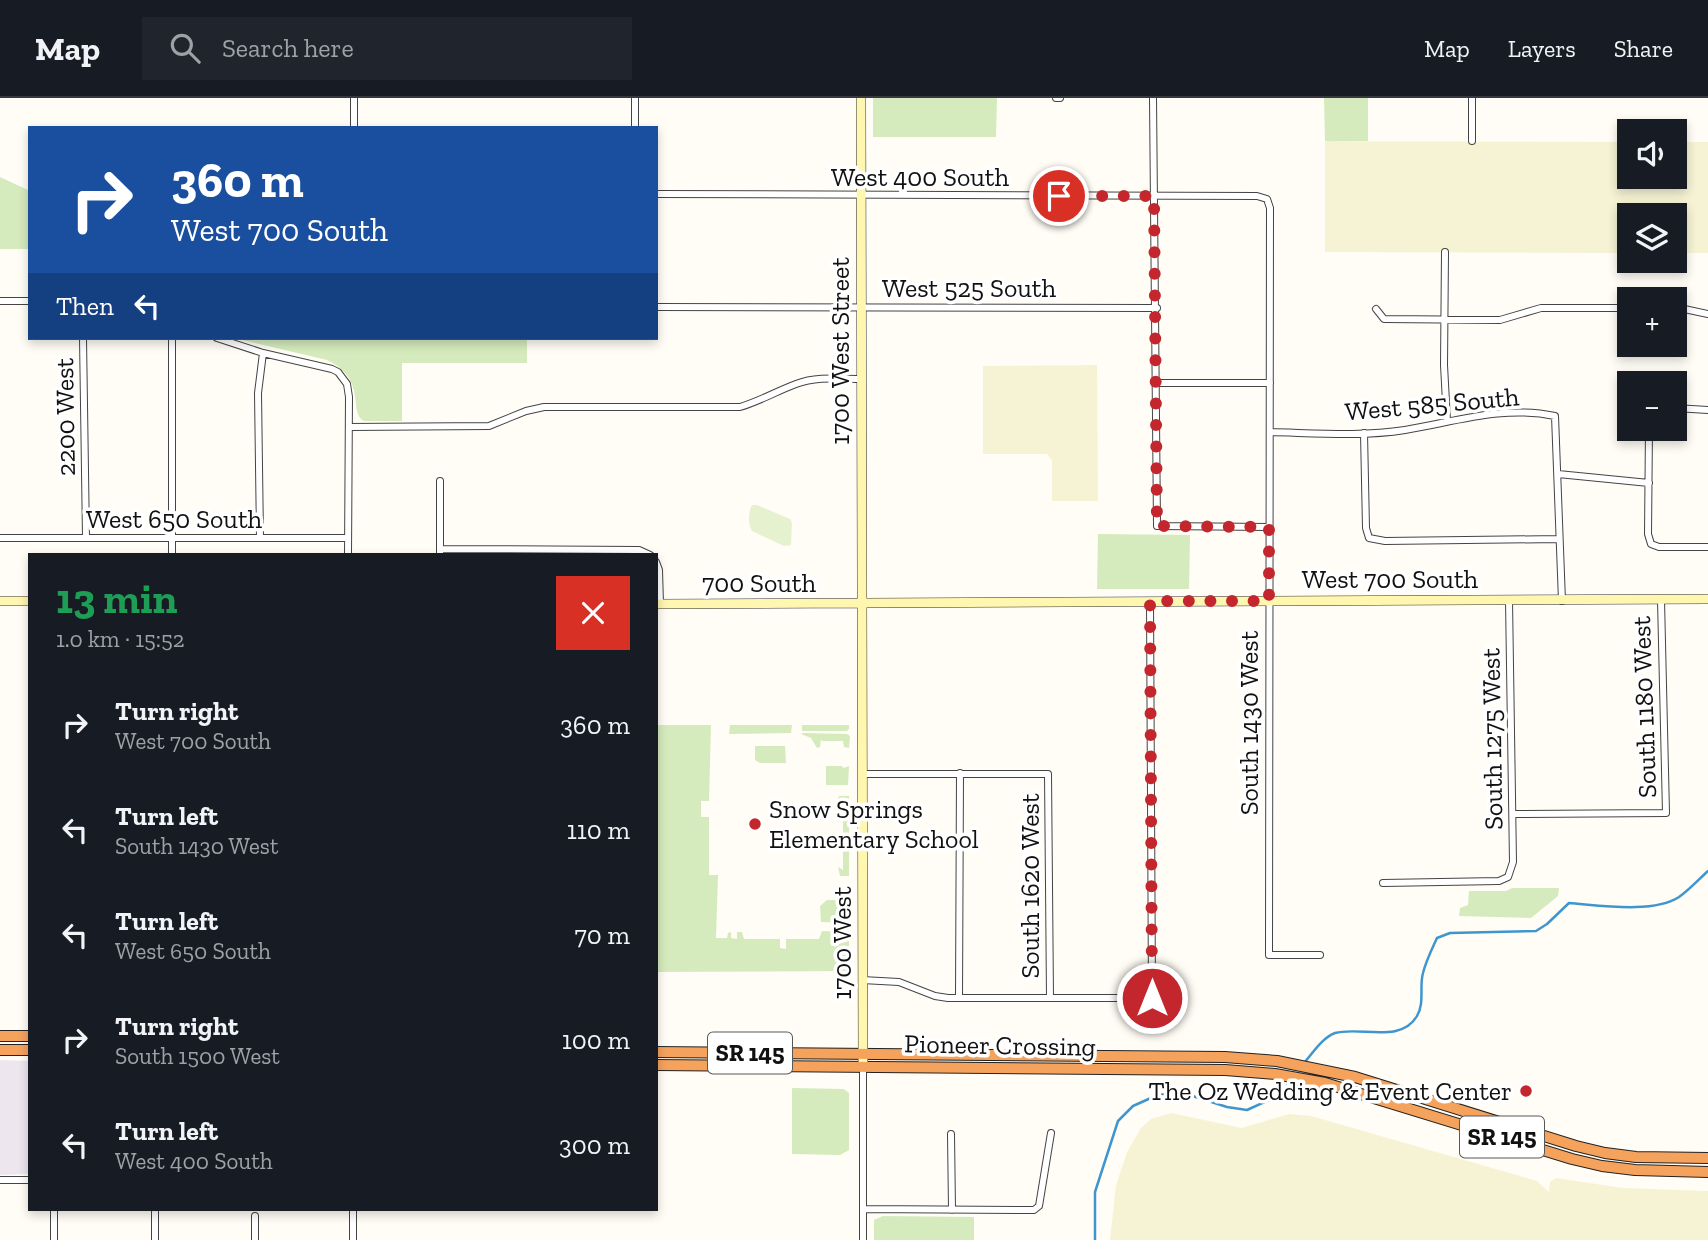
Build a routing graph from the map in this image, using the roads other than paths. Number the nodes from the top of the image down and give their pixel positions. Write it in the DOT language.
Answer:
graph roads {
  1 [pos="354,98"];
  2 [pos="635,98"];
  3 [pos="861,98"];
  4 [pos="1153,98"];
  5 [pos="1472,98"];
  6 [pos="354,126"];
  7 [pos="635,126"];
  8 [pos="1472,141"];
  9 [pos="658,194"];
  10 [pos="861,196"];
  11 [pos="1154,196"];
  12 [pos="1267,199"];
  13 [pos="1444,252"];
  14 [pos="0,301"];
  15 [pos="28,301"];
  16 [pos="658,307"];
  17 [pos="861,307"];
  18 [pos="1157,308"];
  19 [pos="1617,308"];
  20 [pos="1376,309"];
  21 [pos="1687,310"];
  22 [pos="1708,314"];
  23 [pos="1444,321"];
  24 [pos="83,340"];
  25 [pos="172,340"];
  26 [pos="223,340"];
  27 [pos="263,353"];
  28 [pos="862,379"];
  29 [pos="1157,383"];
  30 [pos="1270,383"];
  31 [pos="1687,409"];
  32 [pos="1708,410"];
  33 [pos="1447,421"];
  34 [pos="349,427"];
  35 [pos="1270,432"];
  36 [pos="1364,433"];
  37 [pos="1649,441"];
  38 [pos="1558,474"];
  39 [pos="440,481"];
  40 [pos="1649,483"];
  41 [pos="1269,527"];
  42 [pos="0,538"];
  43 [pos="86,538"];
  44 [pos="172,538"];
  45 [pos="260,538"];
  46 [pos="348,538"];
  47 [pos="1558,539"];
  48 [pos="1708,547"];
  49 [pos="440,552"];
  50 [pos="172,553"];
  51 [pos="348,553"];
  52 [pos="646,553"];
  53 [pos="658,567"];
  54 [pos="1509,600"];
  55 [pos="1661,600"];
  56 [pos="1708,600"];
  57 [pos="0,601"];
  58 [pos="28,601"];
  59 [pos="1150,601"];
  60 [pos="1269,601"];
  61 [pos="1562,601"];
  62 [pos="862,603"];
  63 [pos="658,604"];
  64 [pos="862,774"];
  65 [pos="960,774"];
  66 [pos="1513,814"];
  67 [pos="1383,883"];
  68 [pos="1320,955"];
  69 [pos="862,980"];
  70 [pos="959,998"];
  71 [pos="1050,998"];
  72 [pos="0,1036"];
  73 [pos="28,1037"];
  74 [pos="0,1050"];
  75 [pos="28,1050"];
  76 [pos="658,1052"];
  77 [pos="864,1054"];
  78 [pos="658,1065"];
  79 [pos="863,1067"];
  80 [pos="1051,1133"];
  81 [pos="951,1134"];
  82 [pos="1708,1158"];
  83 [pos="1708,1172"];
  84 [pos="0,1180"];
  85 [pos="28,1180"];
  86 [pos="863,1209"];
  87 [pos="952,1210"];
  88 [pos="54,1211"];
  89 [pos="353,1211"];
  90 [pos="155,1212"];
  91 [pos="255,1216"];
  92 [pos="54,1240"];
  93 [pos="155,1240"];
  94 [pos="255,1240"];
  95 [pos="353,1240"];
  96 [pos="863,1240"];
  1 -- 6 [label="street"];
  2 -- 7 [label="street"];
  3 -- 10 [label="street, 1700 West Street"];
  4 -- 11 [label="street"];
  5 -- 8 [label="street"];
  9 -- 10 [label="street, West 400 South"];
  10 -- 11 [label="street, West 400 South"];
  10 -- 17 [label="street, 1700 West Street"];
  11 -- 12 [label="street, West 400 South"];
  11 -- 18 [label="street"];
  12 -- 30 [label="street, South 1430 West"];
  13 -- 23 [label="street"];
  14 -- 15 [label="street"];
  16 -- 17 [label="street, West 525 South"];
  17 -- 18 [label="street, West 525 South"];
  17 -- 28 [label="street, 1700 West Street"];
  18 -- 29 [label="street"];
  19 -- 23 [label="street"];
  20 -- 23 [label="street"];
  21 -- 22 [label="street"];
  23 -- 33 [label="street"];
  24 -- 43 [label="street, 2200 West"];
  25 -- 44 [label="street"];
  26 -- 27 [label="street"];
  27 -- 34 [label="street"];
  27 -- 45 [label="street"];
  28 -- 34 [label="street"];
  28 -- 62 [label="street, 1700 West Street"];
  29 -- 30 [label="street"];
  29 -- 41 [label="street"];
  30 -- 35 [label="street, South 1430 West"];
  31 -- 32 [label="street"];
  33 -- 36 [label="street, West 585 South"];
  33 -- 38 [label="street, West 585 South"];
  34 -- 46 [label="street"];
  35 -- 36 [label="street, West 585 South"];
  35 -- 41 [label="street, South 1430 West"];
  36 -- 47 [label="street"];
  37 -- 40 [label="street"];
  38 -- 40 [label="street"];
  38 -- 47 [label="street"];
  39 -- 49 [label="street"];
  40 -- 48 [label="street"];
  41 -- 60 [label="street, South 1430 West"];
  42 -- 43 [label="street, West 650 South"];
  43 -- 44 [label="street, West 650 South"];
  44 -- 45 [label="street, West 650 South"];
  44 -- 50 [label="street"];
  45 -- 46 [label="street, West 650 South"];
  46 -- 51 [label="street"];
  47 -- 61 [label="street"];
  49 -- 52 [label="street"];
  53 -- 63 [label="street"];
  54 -- 60 [label="street, West 700 South"];
  54 -- 61 [label="street, West 700 South"];
  54 -- 66 [label="street, South 1275 West"];
  55 -- 56 [label="street, West 700 South"];
  55 -- 61 [label="street, West 700 South"];
  55 -- 66 [label="street, South 1180 West"];
  57 -- 58 [label="street"];
  59 -- 60 [label="street, West 700 South"];
  59 -- 62 [label="street, West 700 South"];
  59 -- 71 [label="street"];
  60 -- 68 [label="street, South 1430 West"];
  62 -- 63 [label="street, 700 South"];
  62 -- 64 [label="street, 1700 West"];
  64 -- 65 [label="street"];
  64 -- 69 [label="street, 1700 West"];
  65 -- 70 [label="street"];
  65 -- 71 [label="street, South 1620 West"];
  66 -- 67 [label="street, South 1275 West"];
  69 -- 70 [label="street"];
  69 -- 77 [label="street, 1700 West"];
  70 -- 71 [label="street"];
  72 -- 73 [label="highway"];
  74 -- 75 [label="highway"];
  76 -- 77 [label="highway, SR 145"];
  77 -- 79 [label="street, 1700 West"];
  77 -- 82 [label="highway, Pioneer Crossing / SR 145"];
  78 -- 79 [label="highway, Pioneer Crossing / SR 145"];
  79 -- 83 [label="highway, Pioneer Crossing / SR 145"];
  79 -- 86 [label="street, 1700 West"];
  80 -- 87 [label="street"];
  81 -- 87 [label="street"];
  84 -- 85 [label="street"];
  86 -- 87 [label="street"];
  86 -- 96 [label="street, 1700 West"];
  88 -- 92 [label="street"];
  89 -- 95 [label="street"];
  90 -- 93 [label="street"];
  91 -- 94 [label="street"];
}
